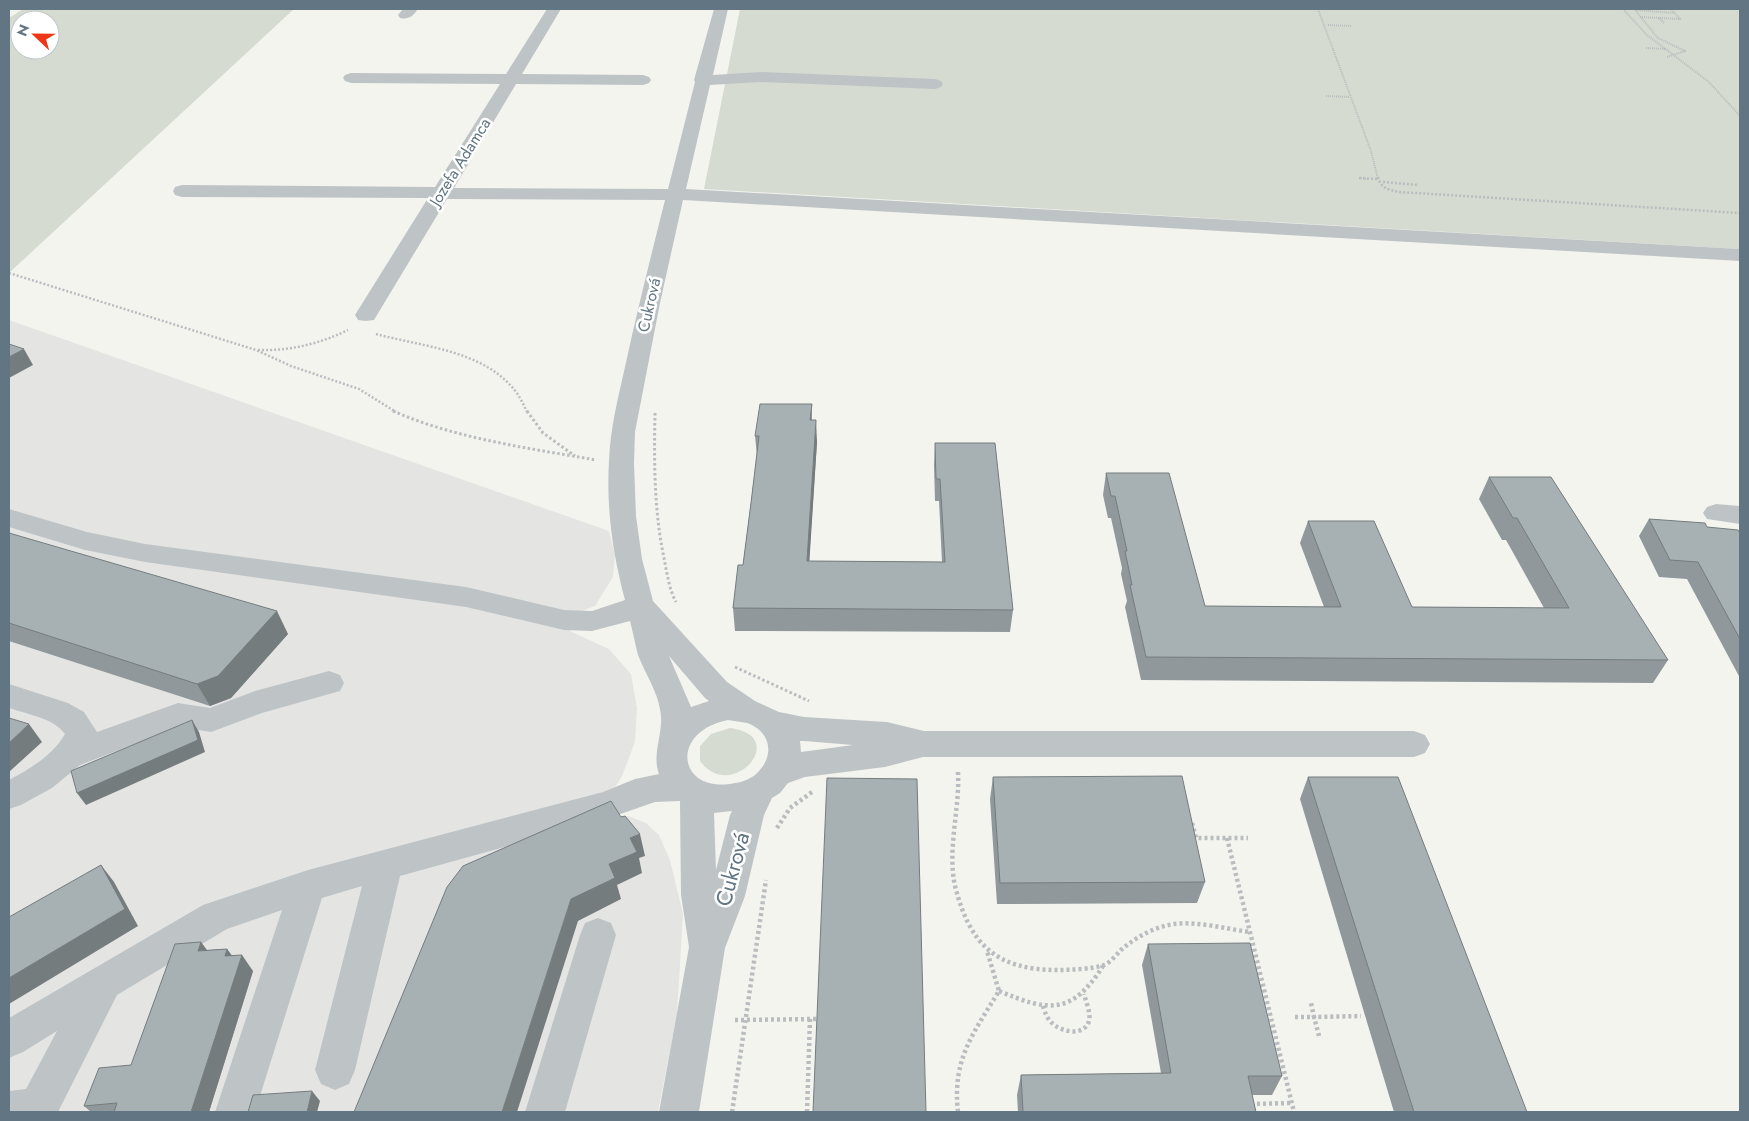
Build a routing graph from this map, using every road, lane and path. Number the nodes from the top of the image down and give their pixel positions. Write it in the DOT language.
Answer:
graph roads {
  1 [pos="554,9"];
  2 [pos="721,9"];
  3 [pos="1318,9"];
  4 [pos="1623,9"];
  5 [pos="1671,9"];
  6 [pos="1654,12"];
  7 [pos="1675,13"];
  8 [pos="1640,17"];
  9 [pos="1659,18"];
  10 [pos="1664,23"];
  11 [pos="1328,25"];
  12 [pos="1352,26"];
  13 [pos="1646,48"];
  14 [pos="1665,49"];
  15 [pos="1673,54"];
  16 [pos="1667,57"];
  17 [pos="511,79"];
  18 [pos="643,80"];
  19 [pos="702,80"];
  20 [pos="935,84"];
  21 [pos="340,91"];
  22 [pos="1326,96"];
  23 [pos="1350,97"];
  24 [pos="1740,116"];
  25 [pos="1359,178"];
  26 [pos="1378,179"];
  27 [pos="1383,182"];
  28 [pos="1418,185"];
  29 [pos="182,191"];
  30 [pos="441,193"];
  31 [pos="676,195"];
  32 [pos="1740,213"];
  33 [pos="1740,256"];
  34 [pos="9,273"];
  35 [pos="363,319"];
  36 [pos="256,350"];
  37 [pos="656,409"];
  38 [pos="578,458"];
  39 [pos="621,463"];
  40 [pos="9,518"];
  41 [pos="641,604"];
  42 [pos="679,606"];
  43 [pos="729,663"];
  44 [pos="330,684"];
  45 [pos="9,696"];
  46 [pos="812,702"];
  47 [pos="744,709"];
  48 [pos="774,723"];
  49 [pos="924,744"];
  50 [pos="1414,744"];
  51 [pos="674,746"];
  52 [pos="69,756"];
  53 [pos="958,772"];
  54 [pos="768,782"];
  55 [pos="817,790"];
  56 [pos="691,791"];
  57 [pos="635,793"];
  58 [pos="9,794"];
  59 [pos="1192,820"];
  60 [pos="774,836"];
  61 [pos="1227,838"];
  62 [pos="1248,838"];
  63 [pos="385,866"];
  64 [pos="767,874"];
  65 [pos="308,886"];
  66 [pos="1250,932"];
  67 [pos="598,935"];
  68 [pos="707,948"];
  69 [pos="986,950"];
  70 [pos="1104,965"];
  71 [pos="104,982"];
  72 [pos="999,991"];
  73 [pos="1084,994"];
  74 [pos="1311,1003"];
  75 [pos="1043,1006"];
  76 [pos="1361,1016"];
  77 [pos="1295,1017"];
  78 [pos="1314,1017"];
  79 [pos="810,1019"];
  80 [pos="817,1019"];
  81 [pos="735,1020"];
  82 [pos="745,1020"];
  83 [pos="1319,1036"];
  84 [pos="9,1038"];
  85 [pos="335,1070"];
  86 [pos="1292,1103"];
  87 [pos="1245,1104"];
  88 [pos="28,1111"];
  89 [pos="236,1112"];
  90 [pos="545,1112"];
  91 [pos="679,1112"];
  92 [pos="732,1112"];
  93 [pos="806,1112"];
  94 [pos="958,1112"];
  95 [pos="1294,1112"];
  1 -- 17 [label="street, Jozefa Adamca"];
  2 -- 19 [label="street, Cukrová"];
  3 -- 23 [label="path"];
  4 -- 14 [label="path"];
  5 -- 7 [label="path"];
  6 -- 7 [label="path"];
  6 -- 8 [label="path"];
  6 -- 9 [label="path"];
  7 -- 9 [label="path"];
  8 -- 9 [label="path"];
  8 -- 15 [label="path"];
  9 -- 10 [label="path"];
  11 -- 12 [label="path"];
  13 -- 14 [label="path"];
  14 -- 15 [label="path"];
  15 -- 16 [label="path"];
  15 -- 24 [label="path"];
  17 -- 18 [label="street"];
  17 -- 21 [label="street"];
  17 -- 30 [label="street, Jozefa Adamca"];
  19 -- 20 [label="street"];
  19 -- 31 [label="street, Cukrová"];
  22 -- 23 [label="path"];
  23 -- 26 [label="path"];
  25 -- 26 [label="path"];
  26 -- 32 [label="path"];
  27 -- 28 [label="path"];
  29 -- 30 [label="street"];
  30 -- 31 [label="street"];
  30 -- 35 [label="street, Jozefa Adamca"];
  31 -- 33 [label="street"];
  31 -- 39 [label="street, Cukrová"];
  34 -- 36 [label="path"];
  35 -- 36 [label="path"];
  35 -- 38 [label="path"];
  36 -- 38 [label="path"];
  37 -- 42 [label="path"];
  38 -- 39 [label="path"];
  39 -- 41 [label="street, Cukrová"];
  40 -- 41 [label="street"];
  41 -- 47 [label="street, Cukrová"];
  41 -- 51 [label="street, Cukrová"];
  43 -- 46 [label="path"];
  44 -- 52 [label="street"];
  45 -- 52 [label="street"];
  47 -- 48 [label="street"];
  47 -- 51 [label="street"];
  48 -- 49 [label="street"];
  48 -- 54 [label="street"];
  49 -- 50 [label="street"];
  49 -- 54 [label="street"];
  51 -- 56 [label="street"];
  51 -- 57 [label="street"];
  52 -- 58 [label="street"];
  53 -- 69 [label="path"];
  54 -- 56 [label="street"];
  54 -- 68 [label="street, Cukrová"];
  55 -- 60 [label="path"];
  56 -- 57 [label="street"];
  56 -- 68 [label="street, Cukrová"];
  57 -- 63 [label="street"];
  59 -- 61 [label="path"];
  61 -- 62 [label="path"];
  61 -- 66 [label="path"];
  63 -- 65 [label="street"];
  63 -- 85 [label="street"];
  64 -- 82 [label="path"];
  65 -- 71 [label="street"];
  65 -- 89 [label="street"];
  66 -- 70 [label="path"];
  66 -- 86 [label="path"];
  67 -- 90 [label="street"];
  68 -- 91 [label="street, Cukrová"];
  69 -- 70 [label="path"];
  69 -- 72 [label="path"];
  70 -- 73 [label="path"];
  71 -- 84 [label="street"];
  71 -- 88 [label="street"];
  72 -- 75 [label="path"];
  72 -- 94 [label="path"];
  73 -- 75 [label="path"];
  73 -- 75 [label="path"];
  74 -- 78 [label="path"];
  76 -- 78 [label="path"];
  77 -- 78 [label="path"];
  78 -- 83 [label="path"];
  79 -- 80 [label="path"];
  79 -- 82 [label="path"];
  79 -- 93 [label="path"];
  81 -- 82 [label="path"];
  82 -- 92 [label="path"];
  86 -- 87 [label="path"];
  86 -- 95 [label="path"];
}
